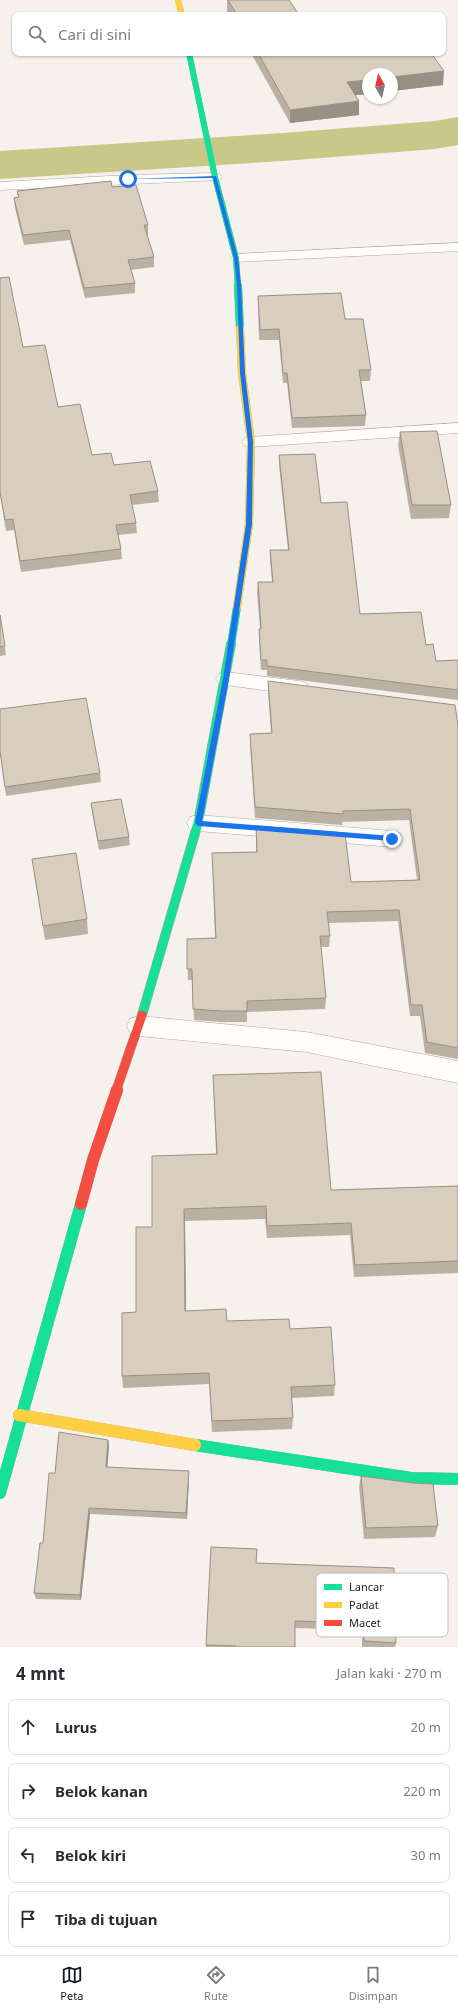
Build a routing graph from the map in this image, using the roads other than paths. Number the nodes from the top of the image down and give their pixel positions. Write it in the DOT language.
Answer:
graph roads {
  1 [pos="178,0"];
  2 [pos="181,12"];
  3 [pos="190,56"];
  4 [pos="214,173"];
  5 [pos="0,186"];
  6 [pos="458,247"];
  7 [pos="236,258"];
  8 [pos="458,428"];
  9 [pos="251,442"];
  10 [pos="226,679"];
  11 [pos="318,690"];
  12 [pos="198,823"];
  13 [pos="392,839"];
  14 [pos="139,1026"];
  15 [pos="458,1072"];
  16 [pos="19,1415"];
  17 [pos="458,1479"];
  18 [pos="0,1493"];
  1 -- 2 [label="street"];
  3 -- 4 [label="street"];
  4 -- 5 [label="street"];
  4 -- 7 [label="street"];
  6 -- 7 [label="lane"];
  7 -- 9 [label="street"];
  8 -- 9 [label="street"];
  9 -- 10 [label="street"];
  10 -- 11 [label="street"];
  10 -- 12 [label="street"];
  12 -- 13 [label="street"];
  12 -- 14 [label="street"];
  14 -- 15 [label="street"];
  14 -- 16 [label="street"];
  16 -- 17 [label="street"];
  16 -- 18 [label="street"];
}
